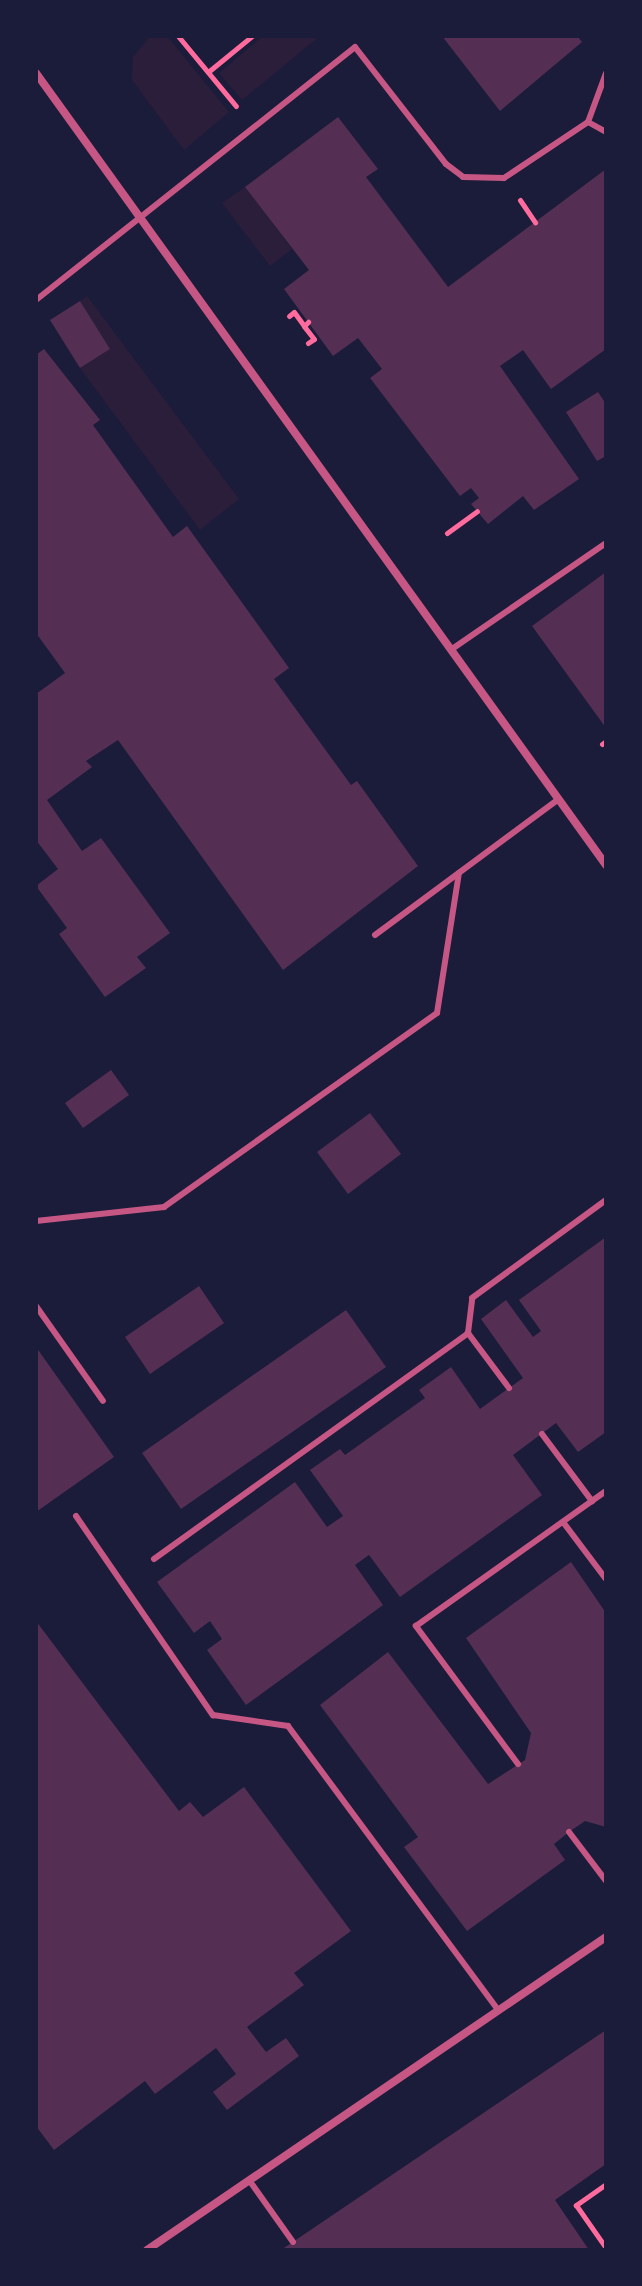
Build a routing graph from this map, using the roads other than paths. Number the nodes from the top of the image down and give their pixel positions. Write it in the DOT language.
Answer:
graph roads {
  1 [pos="36,73"];
  2 [pos="606,73"];
  3 [pos="588,122"];
  4 [pos="606,132"];
  5 [pos="139,219"];
  6 [pos="36,300"];
  7 [pos="606,543"];
  8 [pos="452,649"];
  9 [pos="559,799"];
  10 [pos="606,865"];
  11 [pos="459,873"];
  12 [pos="375,935"];
  13 [pos="606,1200"];
  14 [pos="36,1221"];
  15 [pos="36,1306"];
  16 [pos="468,1333"];
  17 [pos="509,1388"];
  18 [pos="103,1401"];
  19 [pos="542,1434"];
  20 [pos="606,1491"];
  21 [pos="592,1501"];
  22 [pos="76,1516"];
  23 [pos="563,1522"];
  24 [pos="154,1559"];
  25 [pos="606,1579"];
  26 [pos="518,1764"];
  27 [pos="569,1832"];
  28 [pos="606,1881"];
  29 [pos="606,1937"];
  30 [pos="498,2010"];
  31 [pos="249,2180"];
  32 [pos="293,2242"];
  33 [pos="147,2250"];
  1 -- 5 [label="street"];
  2 -- 3 [label="lane"];
  3 -- 4 [label="lane"];
  3 -- 5 [label="lane"];
  5 -- 6 [label="lane"];
  5 -- 8 [label="street"];
  7 -- 8 [label="lane"];
  8 -- 9 [label="street"];
  9 -- 10 [label="street"];
  9 -- 11 [label="lane"];
  11 -- 12 [label="lane"];
  11 -- 14 [label="lane"];
  13 -- 16 [label="lane"];
  15 -- 18 [label="lane"];
  16 -- 17 [label="lane"];
  16 -- 24 [label="lane"];
  19 -- 21 [label="lane"];
  20 -- 21 [label="lane"];
  21 -- 23 [label="lane"];
  22 -- 30 [label="lane"];
  23 -- 25 [label="lane"];
  23 -- 26 [label="lane"];
  27 -- 28 [label="lane"];
  29 -- 30 [label="street"];
  30 -- 31 [label="street"];
  31 -- 32 [label="lane"];
  31 -- 33 [label="street"];
}
